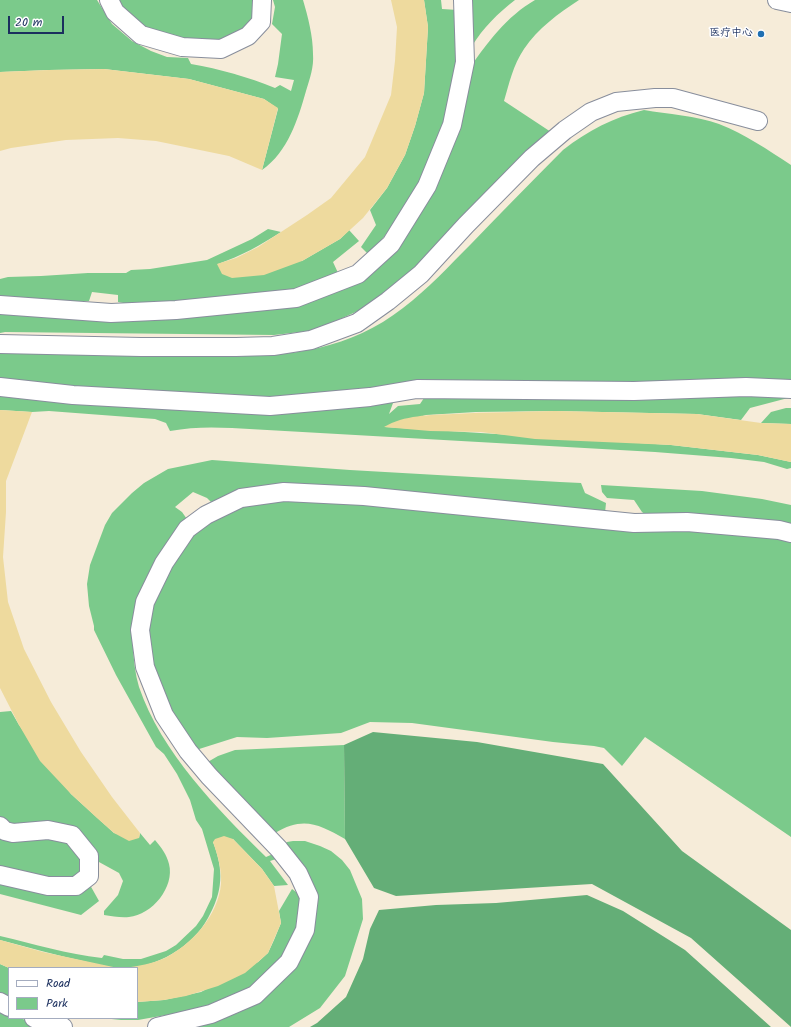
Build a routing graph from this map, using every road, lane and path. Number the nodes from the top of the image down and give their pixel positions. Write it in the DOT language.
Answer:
graph roads {
  1 [pos="109,0"];
  2 [pos="262,0"];
  3 [pos="463,0"];
  4 [pos="777,0"];
  5 [pos="791,3"];
  6 [pos="758,121"];
  7 [pos="0,305"];
  8 [pos="0,344"];
  9 [pos="0,387"];
  10 [pos="791,389"];
  11 [pos="791,533"];
  12 [pos="0,826"];
  13 [pos="0,874"];
  14 [pos="36,1019"];
  15 [pos="63,1027"];
  16 [pos="157,1027"];
  1 -- 2 [label="street"];
  3 -- 7 [label="street"];
  4 -- 5 [label="street"];
  6 -- 8 [label="street"];
  9 -- 10 [label="street"];
  11 -- 16 [label="street"];
  12 -- 13 [label="street"];
  14 -- 15 [label="street"];
}
